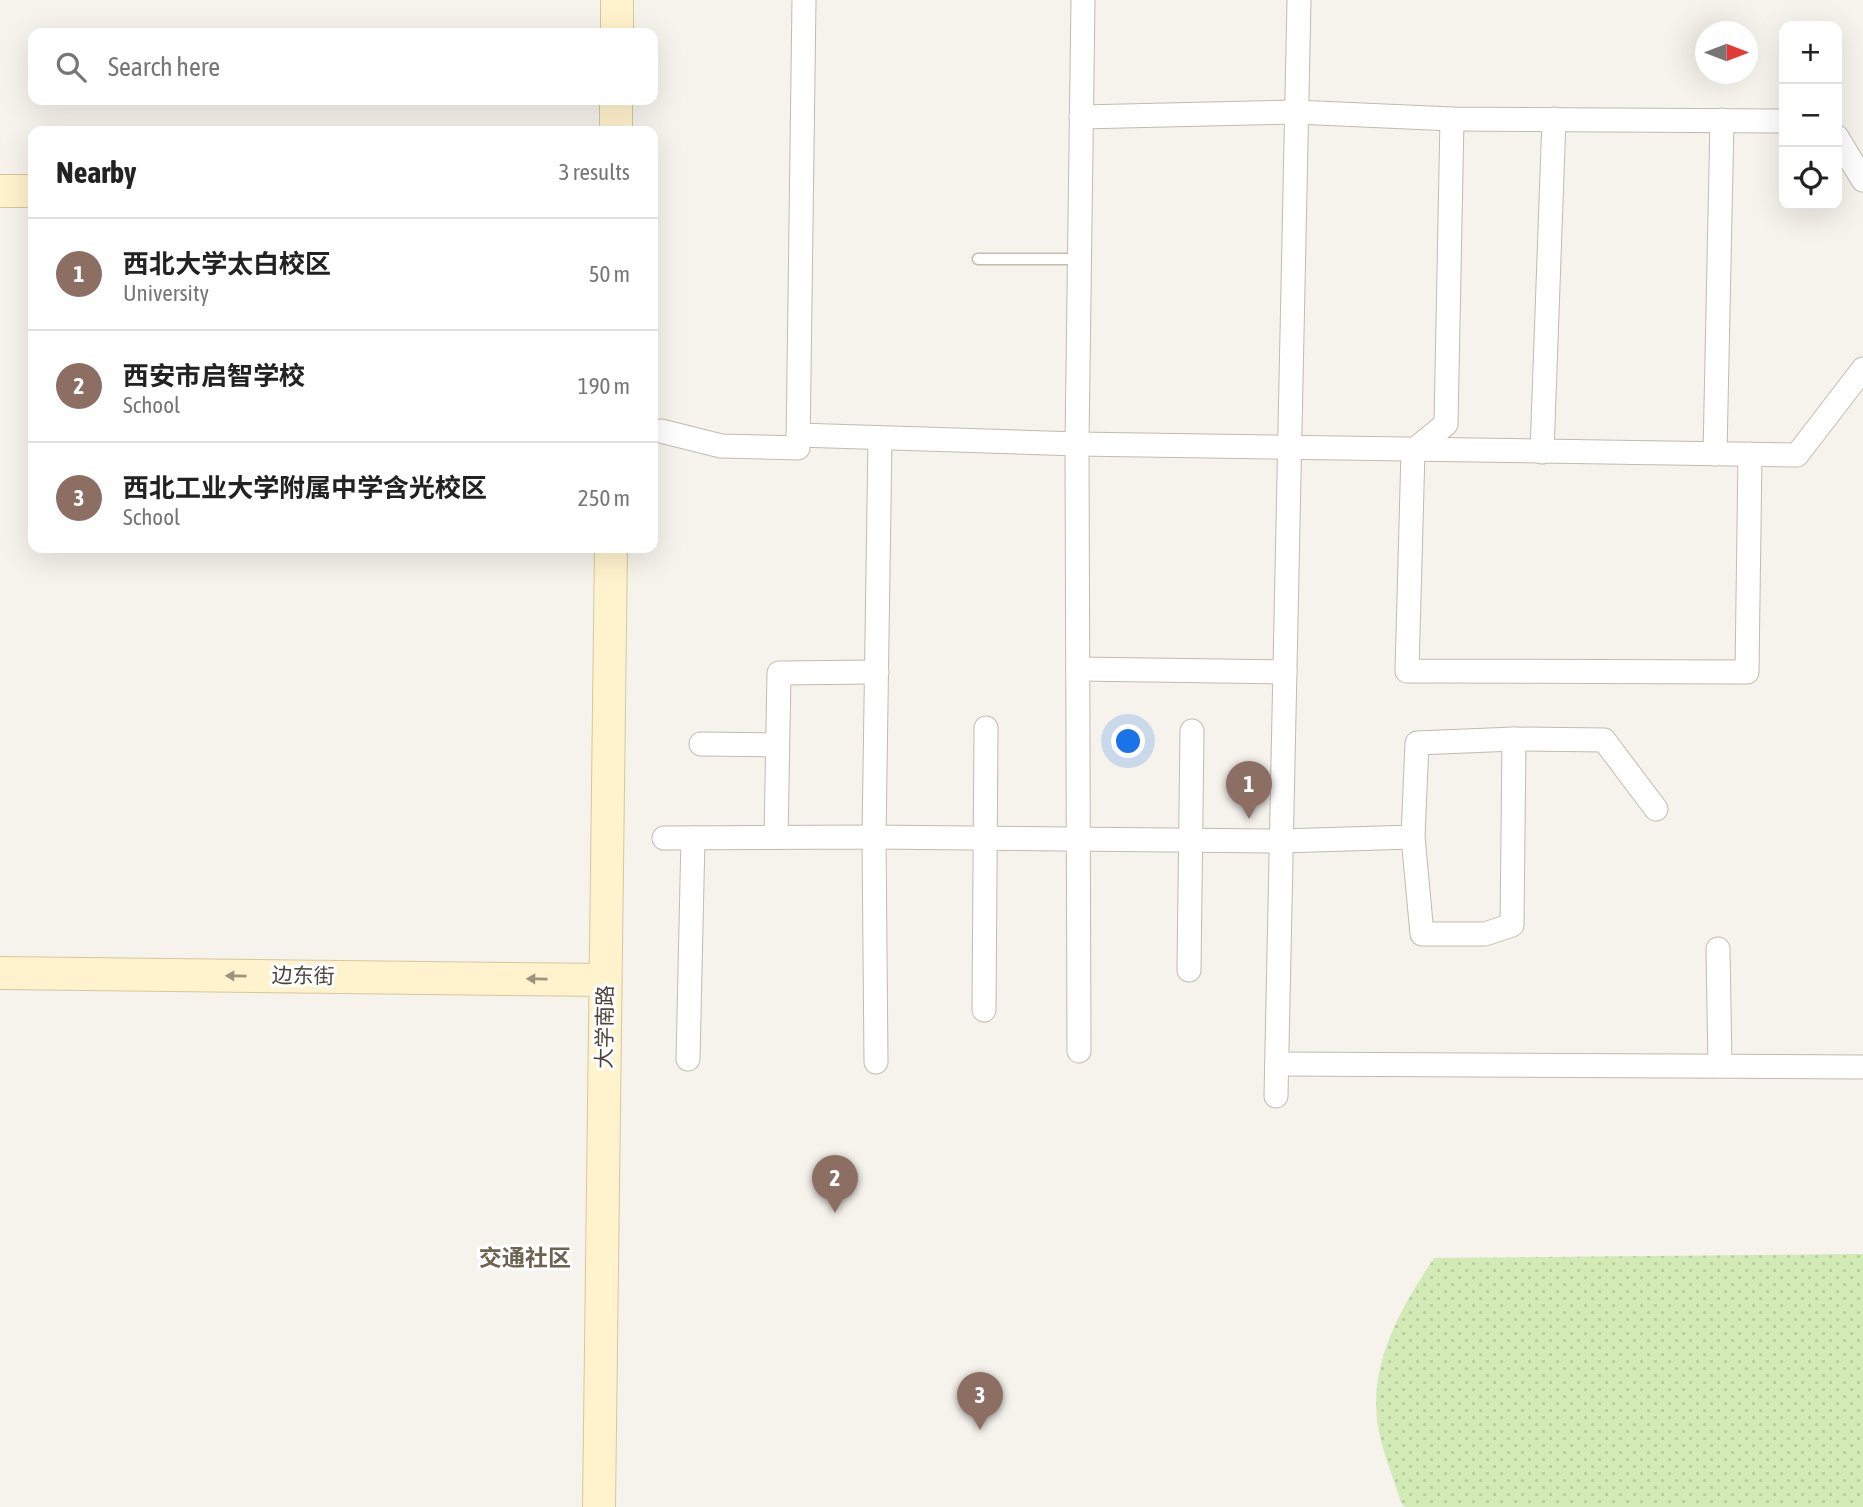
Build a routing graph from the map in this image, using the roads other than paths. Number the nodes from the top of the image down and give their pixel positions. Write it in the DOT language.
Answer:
graph roads {
  1 [pos="618,0"];
  2 [pos="804,0"];
  3 [pos="1083,0"];
  4 [pos="1298,0"];
  5 [pos="617,28"];
  6 [pos="616,105"];
  7 [pos="1295,112"];
  8 [pos="1081,117"];
  9 [pos="1452,119"];
  10 [pos="1554,119"];
  11 [pos="1722,120"];
  12 [pos="1779,121"];
  13 [pos="616,126"];
  14 [pos="1842,145"];
  15 [pos="1863,180"];
  16 [pos="0,191"];
  17 [pos="28,191"];
  18 [pos="978,259"];
  19 [pos="1080,259"];
  20 [pos="1863,369"];
  21 [pos="661,431"];
  22 [pos="798,435"];
  23 [pos="880,438"];
  24 [pos="1077,444"];
  25 [pos="1289,450"];
  26 [pos="1413,451"];
  27 [pos="1542,452"];
  28 [pos="1715,454"];
  29 [pos="1749,454"];
  30 [pos="611,553"];
  31 [pos="1078,669"];
  32 [pos="877,672"];
  33 [pos="1284,672"];
  34 [pos="986,728"];
  35 [pos="1192,731"];
  36 [pos="1514,739"];
  37 [pos="701,744"];
  38 [pos="777,745"];
  39 [pos="1656,809"];
  40 [pos="776,837"];
  41 [pos="874,837"];
  42 [pos="1413,837"];
  43 [pos="664,838"];
  44 [pos="693,838"];
  45 [pos="985,838"];
  46 [pos="1079,839"];
  47 [pos="1191,840"];
  48 [pos="1281,841"];
  49 [pos="1718,949"];
  50 [pos="1189,970"];
  51 [pos="0,973"];
  52 [pos="605,980"];
  53 [pos="984,1010"];
  54 [pos="1080,1051"];
  55 [pos="688,1059"];
  56 [pos="876,1062"];
  57 [pos="1277,1064"];
  58 [pos="1720,1066"];
  59 [pos="1863,1067"];
  60 [pos="1276,1096"];
  61 [pos="599,1507"];
  1 -- 5 [label="street"];
  2 -- 22 [label="street"];
  3 -- 8 [label="street"];
  4 -- 7 [label="street"];
  6 -- 13 [label="street"];
  7 -- 8 [label="street"];
  7 -- 9 [label="street"];
  7 -- 25 [label="street"];
  8 -- 19 [label="street"];
  9 -- 10 [label="street"];
  9 -- 26 [label="street"];
  10 -- 11 [label="street"];
  10 -- 27 [label="street"];
  11 -- 12 [label="street"];
  11 -- 28 [label="street"];
  14 -- 15 [label="street"];
  16 -- 17 [label="street"];
  18 -- 19 [label="lane"];
  19 -- 24 [label="street"];
  20 -- 29 [label="street"];
  21 -- 22 [label="street"];
  22 -- 23 [label="street"];
  23 -- 24 [label="street"];
  23 -- 32 [label="street"];
  24 -- 25 [label="street"];
  24 -- 31 [label="street"];
  25 -- 26 [label="street"];
  25 -- 33 [label="street"];
  26 -- 27 [label="street"];
  26 -- 29 [label="street"];
  27 -- 28 [label="street"];
  28 -- 29 [label="street"];
  30 -- 52 [label="street, 大学南路"];
  31 -- 33 [label="street"];
  31 -- 46 [label="street"];
  32 -- 38 [label="street"];
  32 -- 41 [label="street"];
  33 -- 48 [label="street"];
  34 -- 45 [label="street"];
  35 -- 47 [label="street"];
  36 -- 39 [label="street"];
  36 -- 42 [label="street"];
  36 -- 42 [label="street"];
  37 -- 38 [label="street"];
  38 -- 40 [label="street"];
  40 -- 41 [label="street"];
  40 -- 44 [label="street"];
  41 -- 45 [label="street"];
  41 -- 56 [label="street"];
  42 -- 48 [label="street"];
  43 -- 44 [label="street"];
  44 -- 55 [label="street"];
  45 -- 46 [label="street"];
  45 -- 53 [label="street"];
  46 -- 47 [label="street"];
  46 -- 54 [label="street"];
  47 -- 48 [label="street"];
  47 -- 50 [label="street"];
  48 -- 57 [label="street"];
  49 -- 58 [label="street"];
  52 -- 51 [label="street, 边东街, one-way"];
  52 -- 61 [label="street, 大学南路"];
  57 -- 58 [label="street"];
  57 -- 60 [label="street"];
  58 -- 59 [label="street"];
}
